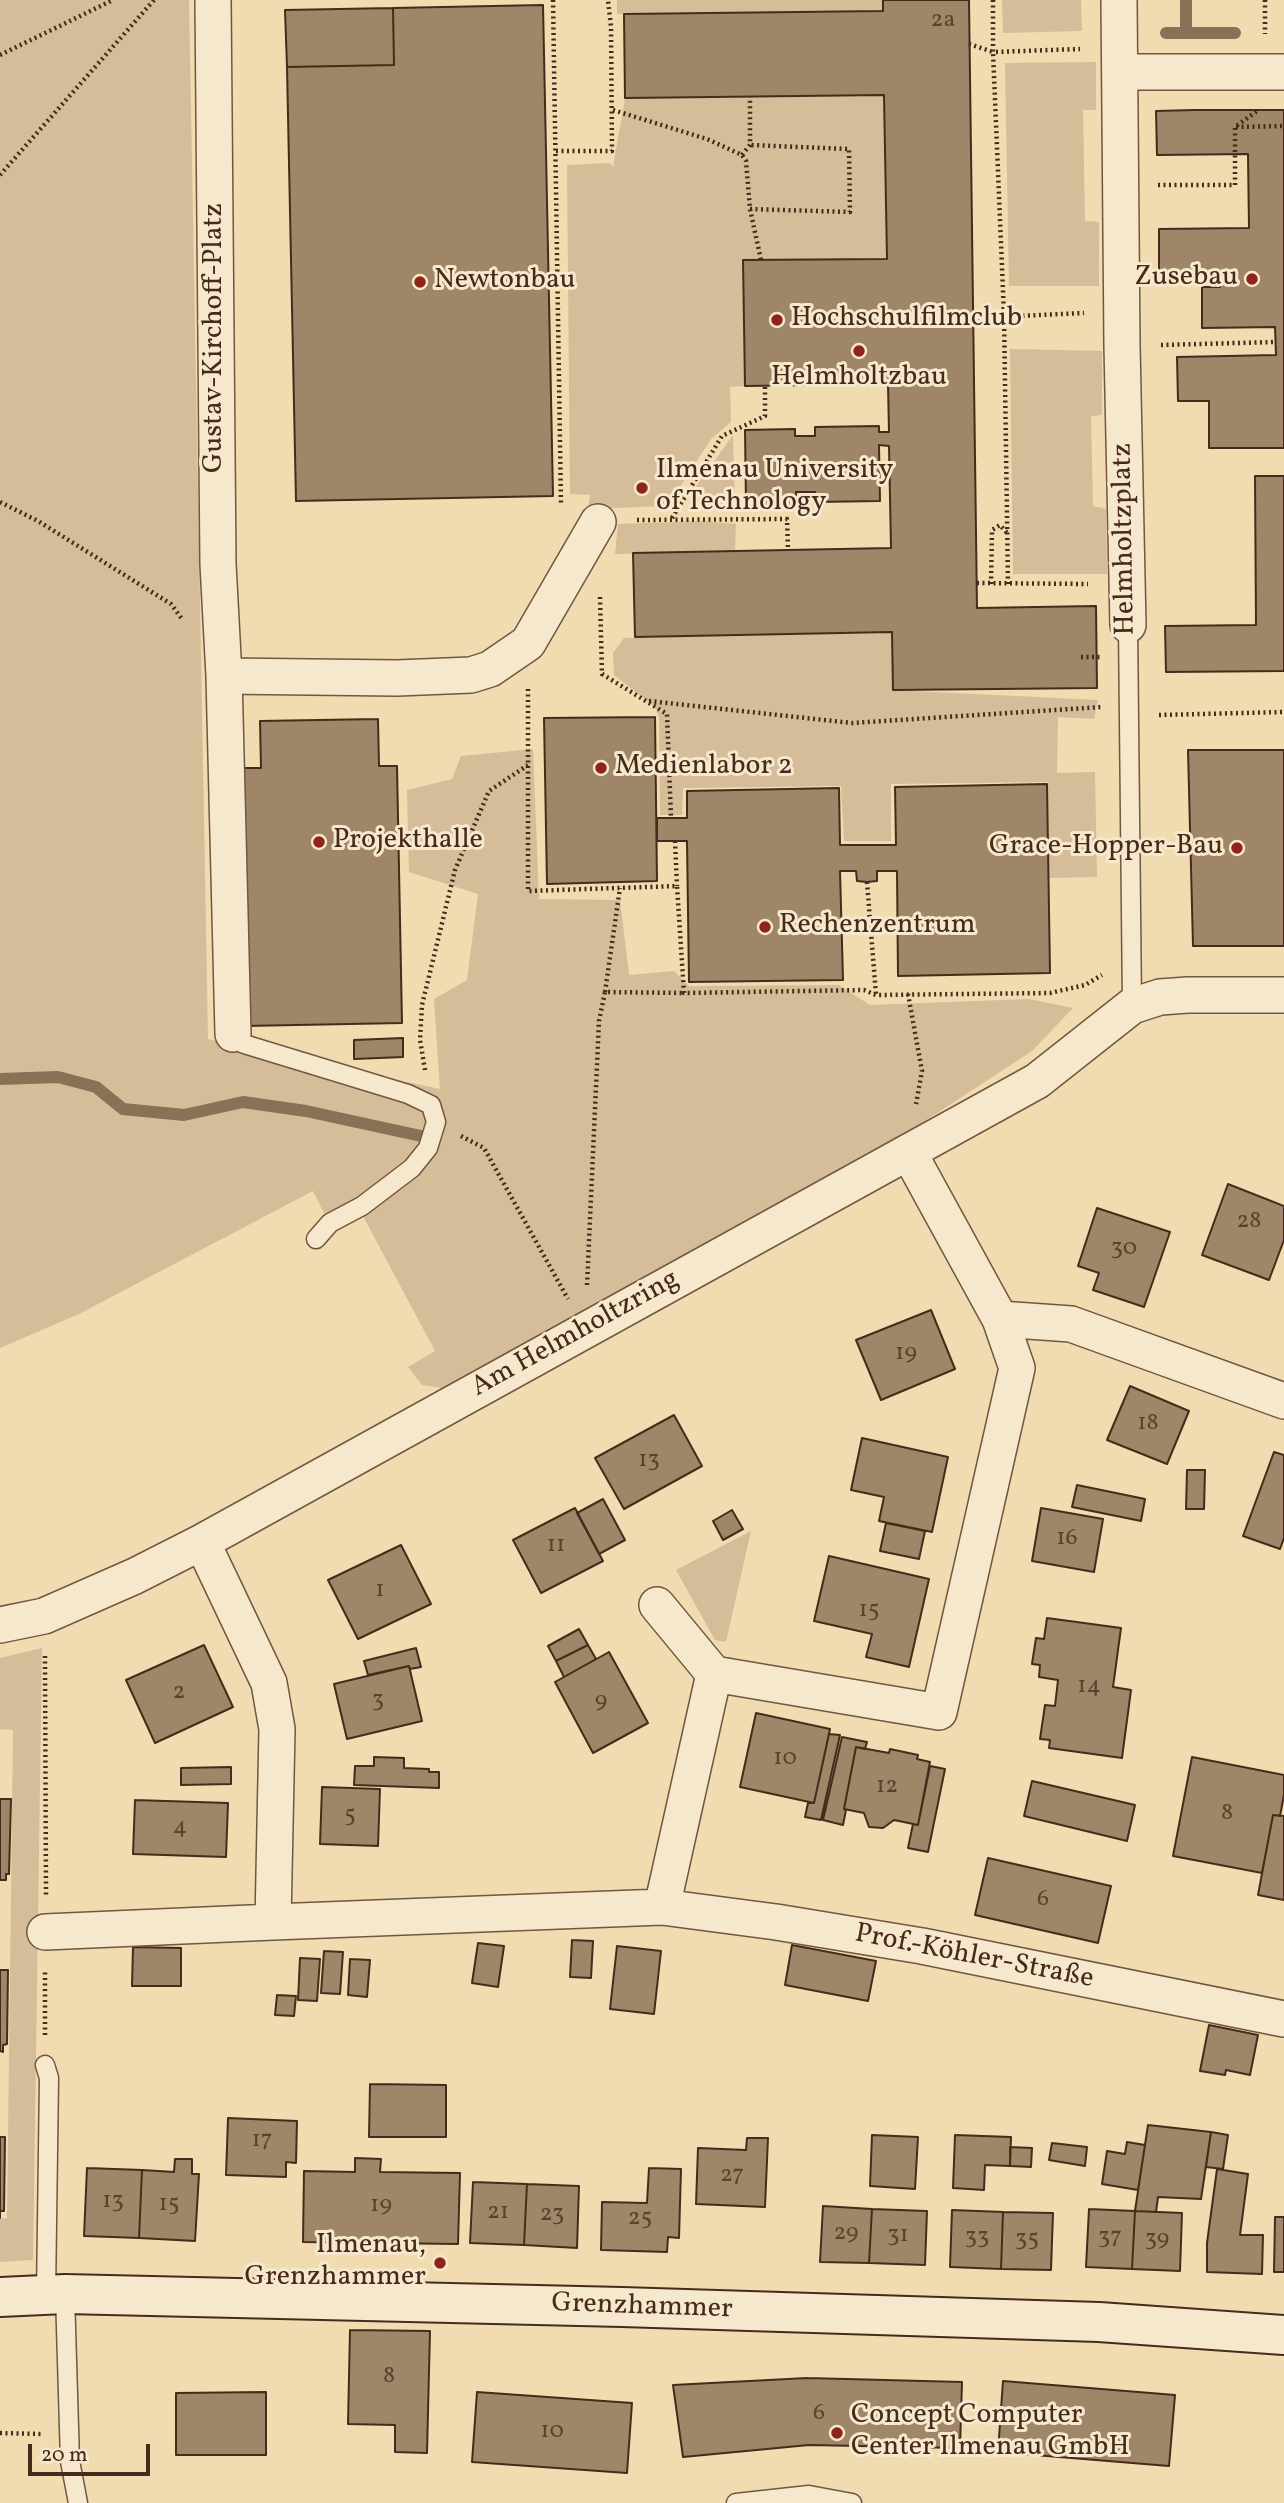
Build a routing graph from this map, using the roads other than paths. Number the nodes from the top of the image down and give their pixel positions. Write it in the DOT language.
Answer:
graph roads {
  1 [pos="213,0"];
  2 [pos="1119,0"];
  3 [pos="1120,72"];
  4 [pos="1284,72"];
  5 [pos="598,522"];
  6 [pos="1115,635"];
  7 [pos="224,676"];
  8 [pos="1284,995"];
  9 [pos="1132,1006"];
  10 [pos="233,1034"];
  11 [pos="909,1153"];
  12 [pos="316,1239"];
  13 [pos="1000,1319"];
  14 [pos="1284,1401"];
  15 [pos="202,1542"];
  16 [pos="657,1605"];
  17 [pos="0,1625"];
  18 [pos="713,1674"];
  19 [pos="662,1907"];
  20 [pos="273,1922"];
  21 [pos="45,1932"];
  22 [pos="1284,2019"];
  23 [pos="45,2065"];
  24 [pos="55,2294"];
  25 [pos="0,2297"];
  26 [pos="1284,2335"];
  27 [pos="78,2503"];
  28 [pos="736,2503"];
  29 [pos="852,2503"];
  1 -- 7 [label="street, Gustav-Kirchoff-Platz"];
  2 -- 3 [label="street, Helmholtzplatz"];
  3 -- 4 [label="street"];
  3 -- 6 [label="street, Helmholtzplatz"];
  5 -- 7 [label="street"];
  6 -- 9 [label="lane, Helmholtzplatz"];
  7 -- 10 [label="street, Gustav-Kirchoff-Platz"];
  8 -- 9 [label="street"];
  9 -- 11 [label="street, Am Helmholtzring"];
  10 -- 12 [label="lane"];
  11 -- 13 [label="street"];
  11 -- 15 [label="street, Am Helmholtzring"];
  13 -- 14 [label="street"];
  13 -- 18 [label="street"];
  15 -- 17 [label="street, Am Helmholtzring"];
  15 -- 20 [label="street"];
  16 -- 18 [label="street"];
  18 -- 19 [label="street"];
  19 -- 20 [label="street, Prof.-Köhler-Straße"];
  19 -- 22 [label="street, Prof.-Köhler-Straße"];
  20 -- 21 [label="street, Prof.-Köhler-Straße"];
  23 -- 24 [label="lane"];
  24 -- 25 [label="main road, Grenzhammer"];
  24 -- 26 [label="main road, Grenzhammer"];
  24 -- 27 [label="lane"];
  28 -- 29 [label="lane"];
}
